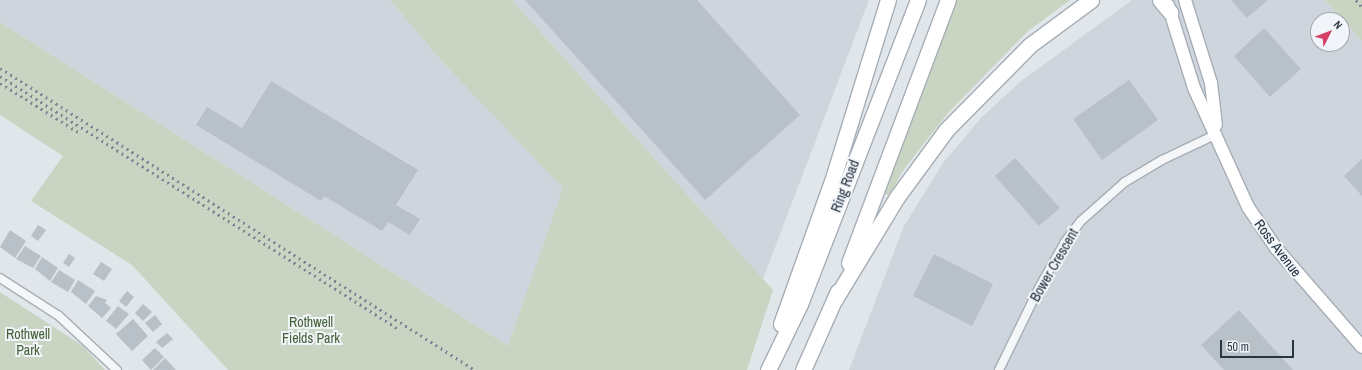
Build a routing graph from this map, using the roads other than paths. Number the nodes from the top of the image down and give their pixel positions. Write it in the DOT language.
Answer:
graph roads {
  1 [pos="888,0"];
  2 [pos="918,0"];
  3 [pos="948,0"];
  4 [pos="1091,0"];
  5 [pos="1160,0"];
  6 [pos="1185,0"];
  7 [pos="1168,6"];
  8 [pos="1217,134"];
  9 [pos="0,278"];
  10 [pos="835,299"];
  11 [pos="1362,347"];
  12 [pos="117,370"];
  13 [pos="767,370"];
  14 [pos="803,370"];
  15 [pos="1000,370"];
  1 -- 13 [label="highway"];
  2 -- 13 [label="highway, Ring Road"];
  3 -- 10 [label="highway"];
  4 -- 10 [label="highway"];
  5 -- 7 [label="highway"];
  6 -- 8 [label="main road, Ross Avenue"];
  7 -- 8 [label="main road, Ross Avenue"];
  8 -- 11 [label="main road, Ross Avenue"];
  8 -- 15 [label="street, Bower Crescent"];
  9 -- 12 [label="street"];
  10 -- 14 [label="highway"];
}
